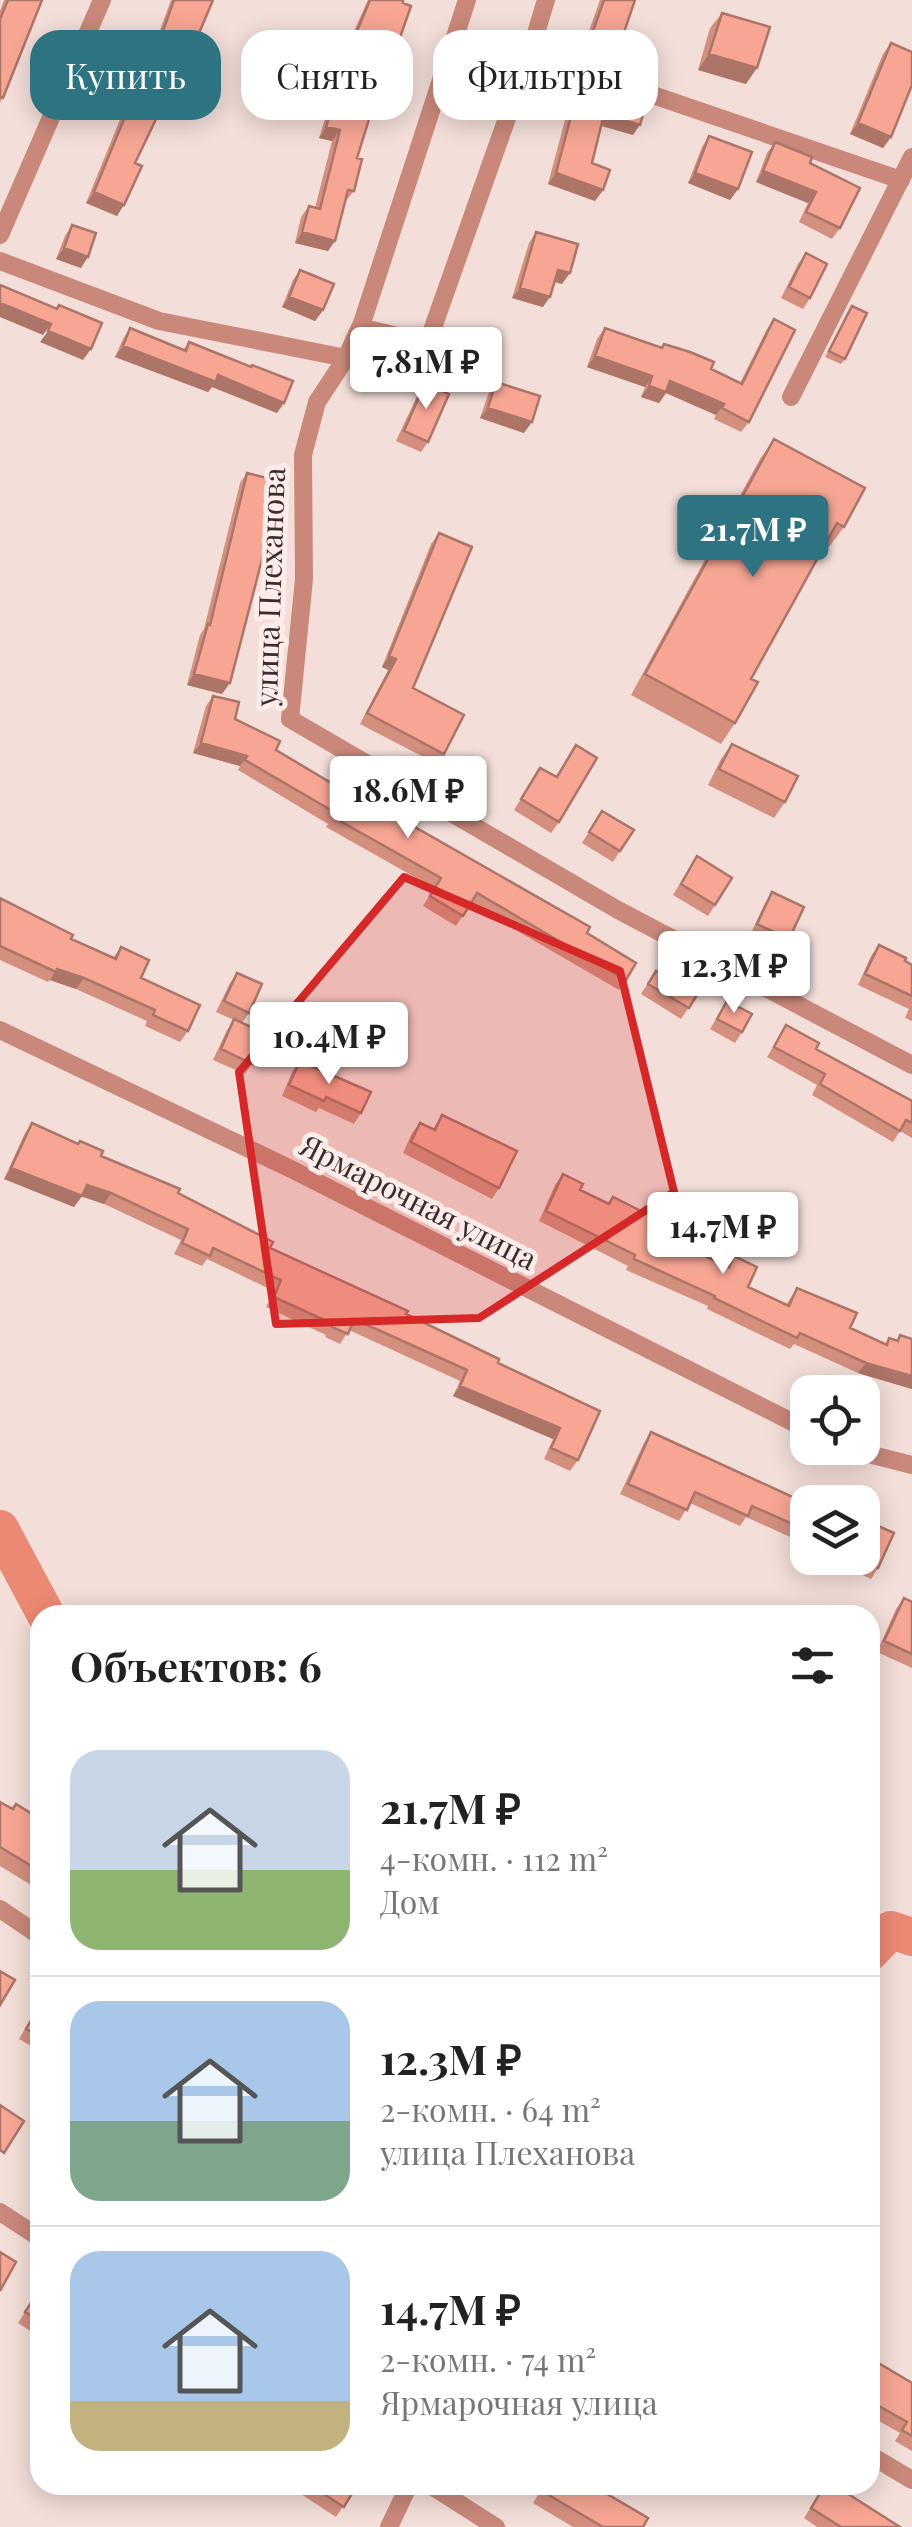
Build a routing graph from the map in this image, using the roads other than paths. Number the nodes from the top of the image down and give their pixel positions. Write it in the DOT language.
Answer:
graph roads {
  1 [pos="102,0"];
  2 [pos="467,0"];
  3 [pos="546,0"];
  4 [pos="537,30"];
  5 [pos="658,97"];
  6 [pos="506,120"];
  7 [pos="912,157"];
  8 [pos="901,180"];
  9 [pos="0,235"];
  10 [pos="0,260"];
  11 [pos="362,322"];
  12 [pos="429,339"];
  13 [pos="346,358"];
  14 [pos="791,397"];
  15 [pos="0,1030"];
  16 [pos="912,1065"];
  17 [pos="790,1421"];
  18 [pos="880,1457"];
  19 [pos="912,1465"];
  20 [pos="0,1909"];
  21 [pos="30,1929"];
  22 [pos="0,2212"];
  23 [pos="30,2232"];
  24 [pos="880,2461"];
  25 [pos="912,2480"];
  26 [pos="404,2495"];
  27 [pos="446,2495"];
  28 [pos="389,2527"];
  29 [pos="496,2527"];
  1 -- 9 [label="street"];
  2 -- 11 [label="street"];
  3 -- 4 [label="street"];
  5 -- 8 [label="street"];
  6 -- 12 [label="street"];
  7 -- 8 [label="street"];
  8 -- 14 [label="street"];
  10 -- 13 [label="street"];
  11 -- 12 [label="lane"];
  11 -- 13 [label="street"];
  13 -- 16 [label="street, улица Плеханова"];
  15 -- 17 [label="street, Ярмарочная улица"];
  18 -- 19 [label="street"];
  20 -- 21 [label="street"];
  22 -- 23 [label="street"];
  24 -- 25 [label="street"];
  26 -- 28 [label="street"];
  27 -- 29 [label="street"];
}
